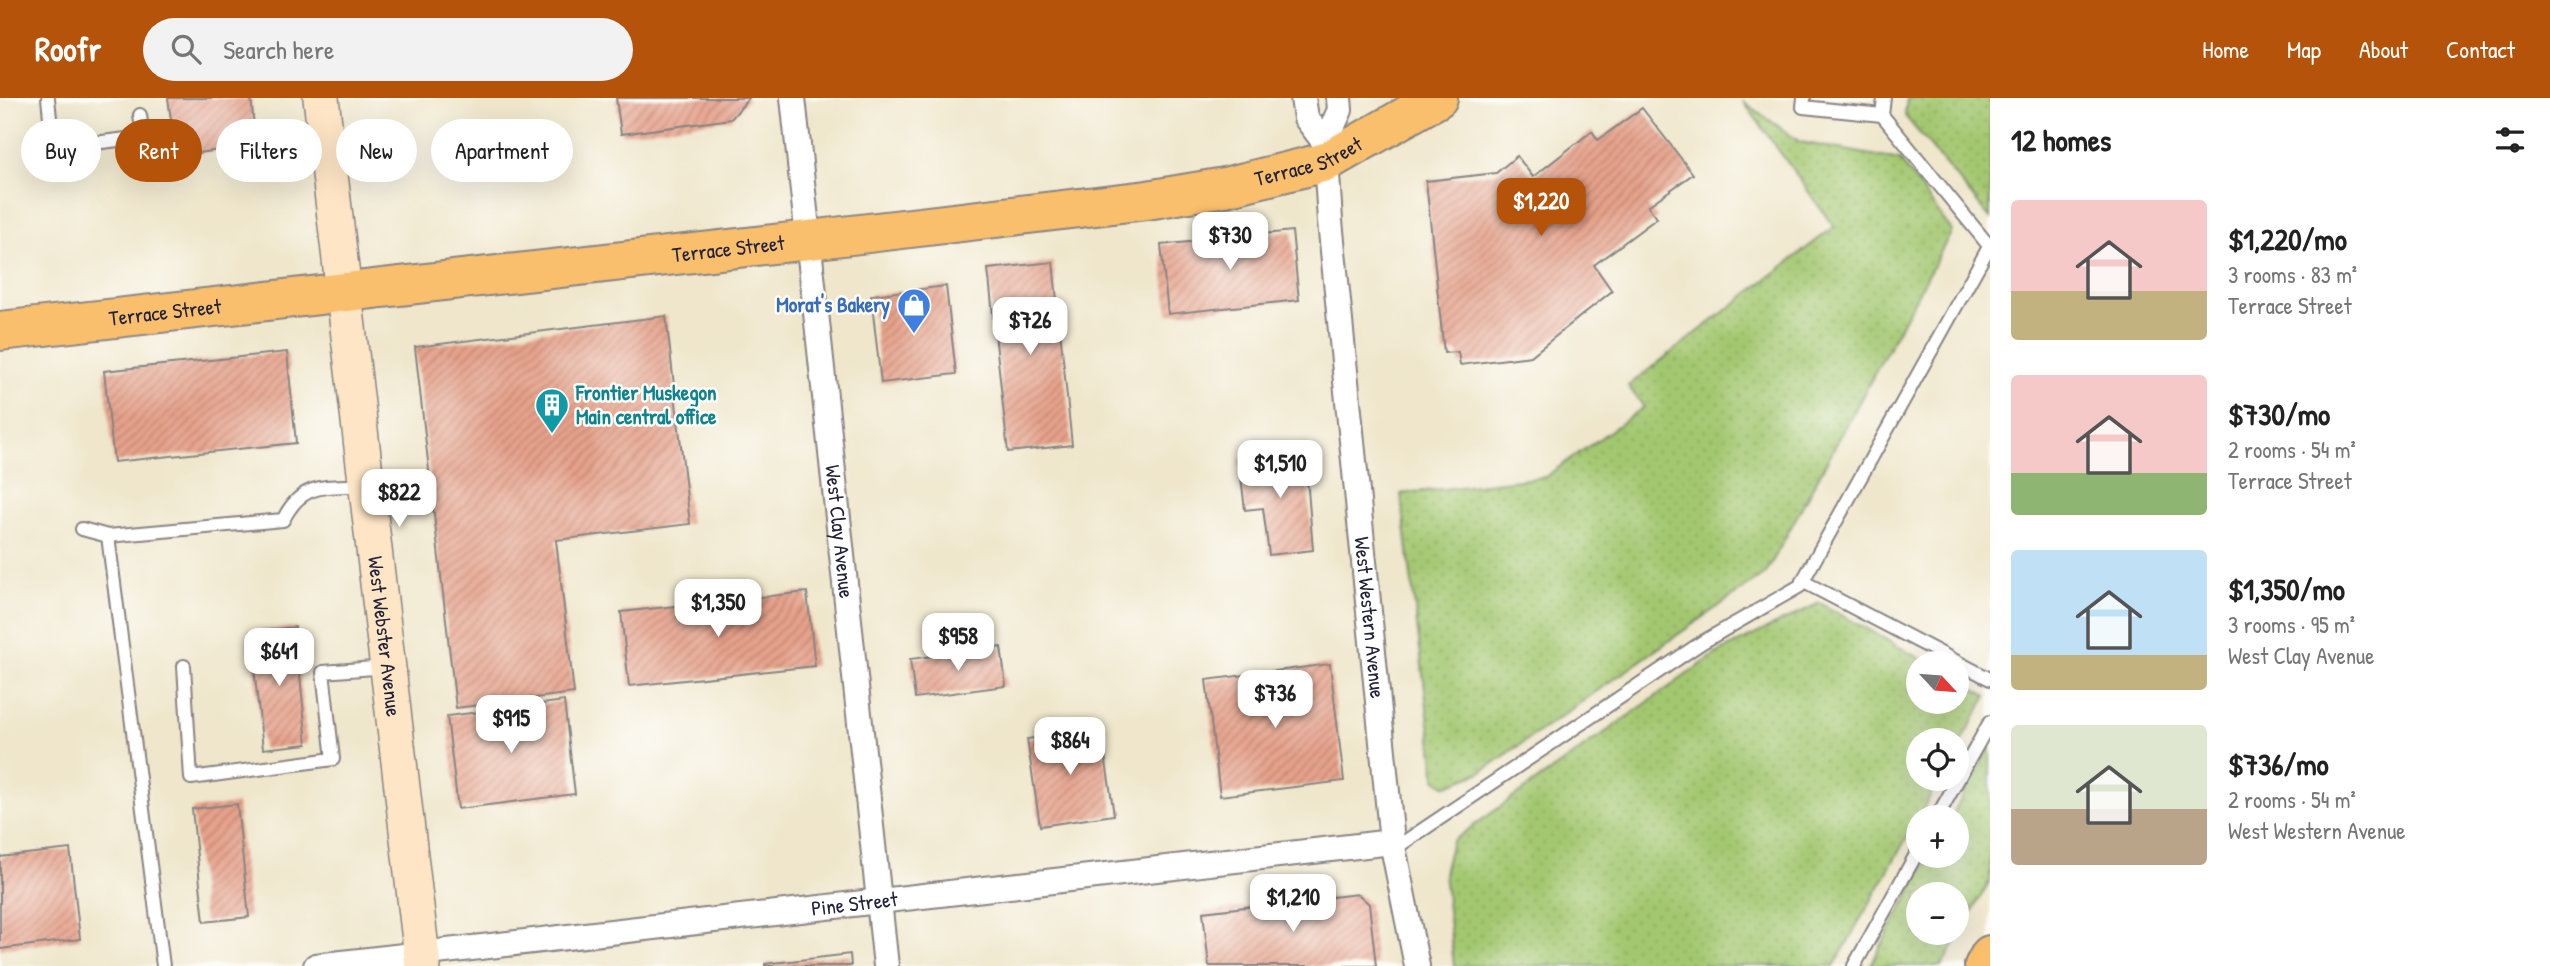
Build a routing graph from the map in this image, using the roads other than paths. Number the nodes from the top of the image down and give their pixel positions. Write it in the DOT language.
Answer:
graph roads {
  1 [pos="48,98"];
  2 [pos="321,98"];
  3 [pos="793,98"];
  4 [pos="1303,98"];
  5 [pos="1339,98"];
  6 [pos="1438,98"];
  7 [pos="1804,98"];
  8 [pos="1884,98"];
  9 [pos="140,115"];
  10 [pos="1882,115"];
  11 [pos="1325,152"];
  12 [pos="809,240"];
  13 [pos="1989,247"];
  14 [pos="344,292"];
  15 [pos="0,331"];
  16 [pos="366,485"];
  17 [pos="82,528"];
  18 [pos="108,536"];
  19 [pos="1802,581"];
  20 [pos="184,666"];
  21 [pos="387,667"];
  22 [pos="1990,679"];
  23 [pos="1990,722"];
  24 [pos="1944,805"];
  25 [pos="1393,845"];
  26 [pos="1909,868"];
  27 [pos="878,902"];
  28 [pos="1990,955"];
  29 [pos="422,959"];
  30 [pos="163,966"];
  31 [pos="316,966"];
  32 [pos="886,966"];
  33 [pos="1417,966"];
  34 [pos="1854,966"];
  35 [pos="1984,966"];
  1 -- 9 [label="lane"];
  2 -- 14 [label="main road, West Webster Avenue"];
  3 -- 12 [label="street, West Clay Avenue"];
  4 -- 11 [label="street, West Western Avenue"];
  5 -- 11 [label="street, West Western Avenue"];
  6 -- 11 [label="main road, Terrace Street"];
  7 -- 10 [label="lane"];
  8 -- 10 [label="lane"];
  10 -- 13 [label="lane"];
  11 -- 12 [label="main road, Terrace Street"];
  11 -- 25 [label="street, West Western Avenue"];
  12 -- 14 [label="main road, Terrace Street"];
  12 -- 27 [label="street, West Clay Avenue"];
  13 -- 19 [label="lane"];
  14 -- 15 [label="main road, Terrace Street"];
  14 -- 16 [label="main road, West Webster Avenue"];
  16 -- 18 [label="lane"];
  16 -- 21 [label="main road, West Webster Avenue"];
  17 -- 18 [label="lane"];
  18 -- 30 [label="lane"];
  19 -- 22 [label="lane"];
  19 -- 25 [label="lane"];
  20 -- 21 [label="lane"];
  21 -- 29 [label="main road, West Webster Avenue"];
  23 -- 24 [label="lane"];
  25 -- 27 [label="street, Pine Street"];
  25 -- 33 [label="street, West Western Avenue"];
  26 -- 34 [label="lane"];
  27 -- 29 [label="street, Pine Street"];
  27 -- 32 [label="street, West Clay Avenue"];
  28 -- 35 [label="main road"];
  29 -- 31 [label="street, Pine Street"];
}
